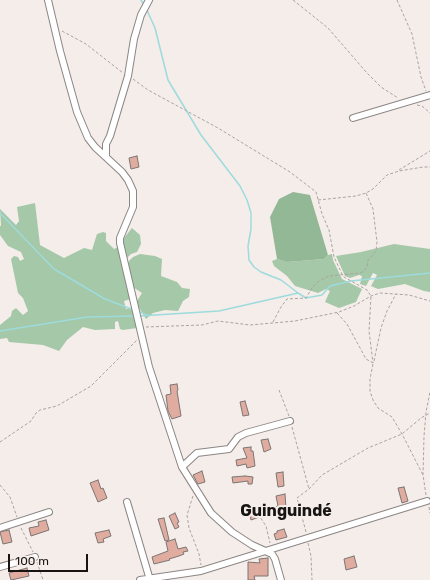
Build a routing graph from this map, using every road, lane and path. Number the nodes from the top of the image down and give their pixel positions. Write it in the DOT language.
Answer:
graph roads {
  1 [pos="48,0"];
  2 [pos="149,0"];
  3 [pos="293,0"];
  4 [pos="397,0"];
  5 [pos="54,27"];
  6 [pos="128,76"];
  7 [pos="429,95"];
  8 [pos="403,103"];
  9 [pos="416,105"];
  10 [pos="430,113"];
  11 [pos="353,118"];
  12 [pos="430,151"];
  13 [pos="106,158"];
  14 [pos="430,167"];
  15 [pos="399,171"];
  16 [pos="366,194"];
  17 [pos="318,200"];
  18 [pos="342,274"];
  19 [pos="396,294"];
  20 [pos="370,296"];
  21 [pos="430,301"];
  22 [pos="336,312"];
  23 [pos="272,323"];
  24 [pos="140,328"];
  25 [pos="141,336"];
  26 [pos="373,363"];
  27 [pos="278,390"];
  28 [pos="430,392"];
  29 [pos="430,413"];
  30 [pos="426,415"];
  31 [pos="290,421"];
  32 [pos="402,434"];
  33 [pos="0,442"];
  34 [pos="182,467"];
  35 [pos="423,475"];
  36 [pos="0,485"];
  37 [pos="196,488"];
  38 [pos="309,489"];
  39 [pos="427,501"];
  40 [pos="127,502"];
  41 [pos="49,512"];
  42 [pos="430,513"];
  43 [pos="258,514"];
  44 [pos="18,522"];
  45 [pos="0,528"];
  46 [pos="307,538"];
  47 [pos="268,550"];
  48 [pos="35,556"];
  49 [pos="0,567"];
  50 [pos="201,571"];
  51 [pos="150,579"];
  52 [pos="43,580"];
  53 [pos="140,580"];
  54 [pos="281,580"];
  55 [pos="312,580"];
  1 -- 5 [label="street"];
  2 -- 6 [label="street"];
  3 -- 8 [label="path"];
  4 -- 7 [label="path"];
  5 -- 6 [label="path"];
  5 -- 13 [label="street"];
  6 -- 13 [label="street"];
  6 -- 17 [label="path"];
  7 -- 8 [label="street"];
  8 -- 11 [label="street"];
  9 -- 10 [label="path"];
  12 -- 15 [label="path"];
  13 -- 24 [label="street"];
  14 -- 15 [label="path"];
  15 -- 16 [label="path"];
  16 -- 17 [label="path"];
  16 -- 18 [label="path"];
  17 -- 18 [label="path"];
  18 -- 20 [label="path"];
  18 -- 23 [label="path"];
  19 -- 20 [label="path"];
  19 -- 21 [label="path"];
  19 -- 26 [label="path"];
  20 -- 22 [label="path"];
  20 -- 26 [label="path"];
  22 -- 23 [label="path"];
  22 -- 26 [label="path"];
  23 -- 24 [label="path"];
  24 -- 25 [label="street"];
  25 -- 33 [label="path"];
  25 -- 34 [label="street"];
  26 -- 32 [label="path"];
  27 -- 31 [label="path"];
  28 -- 30 [label="path"];
  29 -- 30 [label="path"];
  30 -- 32 [label="path"];
  30 -- 35 [label="path"];
  31 -- 34 [label="street"];
  31 -- 38 [label="path"];
  32 -- 35 [label="path"];
  32 -- 38 [label="path"];
  34 -- 37 [label="street"];
  35 -- 39 [label="path"];
  36 -- 44 [label="path"];
  37 -- 47 [label="street"];
  37 -- 50 [label="path"];
  38 -- 46 [label="path"];
  39 -- 42 [label="path"];
  39 -- 46 [label="street"];
  40 -- 51 [label="street"];
  41 -- 44 [label="street"];
  43 -- 47 [label="path"];
  44 -- 45 [label="street"];
  44 -- 48 [label="path"];
  46 -- 47 [label="street"];
  46 -- 55 [label="path"];
  47 -- 50 [label="street"];
  47 -- 54 [label="street"];
  48 -- 49 [label="street"];
  48 -- 52 [label="path"];
  50 -- 51 [label="street"];
  51 -- 53 [label="street"];
}
